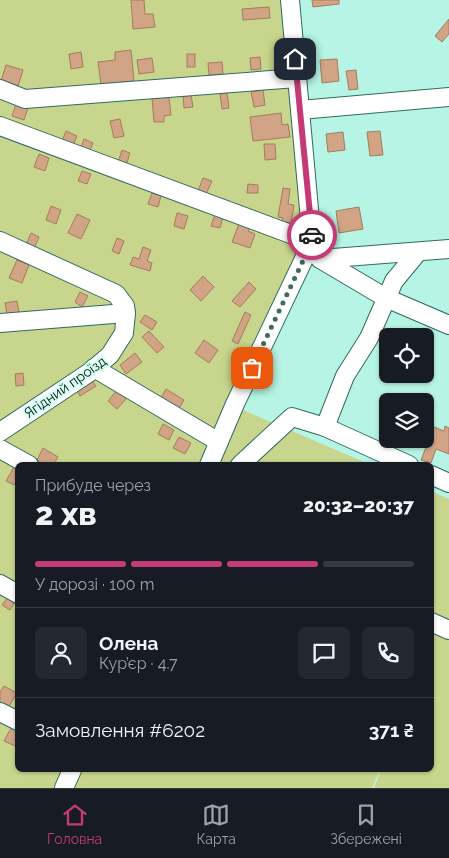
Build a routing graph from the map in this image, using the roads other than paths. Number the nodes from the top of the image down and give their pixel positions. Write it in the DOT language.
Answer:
graph roads {
  1 [pos="290,0"];
  2 [pos="297,78"];
  3 [pos="0,89"];
  4 [pos="449,97"];
  5 [pos="300,110"];
  6 [pos="0,126"];
  7 [pos="0,241"];
  8 [pos="312,242"];
  9 [pos="449,249"];
  10 [pos="418,252"];
  11 [pos="320,259"];
  12 [pos="386,298"];
  13 [pos="126,313"];
  14 [pos="0,323"];
  15 [pos="449,324"];
  16 [pos="94,368"];
  17 [pos="325,427"];
  18 [pos="0,432"];
  19 [pos="219,442"];
  20 [pos="0,449"];
  21 [pos="24,462"];
  22 [pos="210,462"];
  23 [pos="243,462"];
  24 [pos="402,462"];
  25 [pos="434,476"];
  26 [pos="449,483"];
  27 [pos="0,584"];
  28 [pos="15,592"];
  29 [pos="434,623"];
  30 [pos="449,630"];
  31 [pos="0,712"];
  32 [pos="15,720"];
  33 [pos="71,772"];
  34 [pos="64,788"];
  1 -- 2 [label="street"];
  2 -- 3 [label="street"];
  2 -- 5 [label="street"];
  4 -- 5 [label="street"];
  5 -- 8 [label="street"];
  6 -- 8 [label="street"];
  7 -- 13 [label="street"];
  8 -- 11 [label="street"];
  8 -- 19 [label="street"];
  9 -- 10 [label="street"];
  10 -- 11 [label="street"];
  10 -- 12 [label="street"];
  11 -- 12 [label="street"];
  12 -- 15 [label="street"];
  12 -- 17 [label="street"];
  13 -- 14 [label="street"];
  13 -- 16 [label="street, Ягідний проїзд"];
  16 -- 18 [label="street, Ягідний проїзд"];
  16 -- 19 [label="street"];
  17 -- 23 [label="street"];
  17 -- 24 [label="street"];
  19 -- 22 [label="street"];
  20 -- 21 [label="street"];
  25 -- 26 [label="street"];
  27 -- 28 [label="street"];
  29 -- 30 [label="street"];
  31 -- 32 [label="street"];
  33 -- 34 [label="street"];
}
